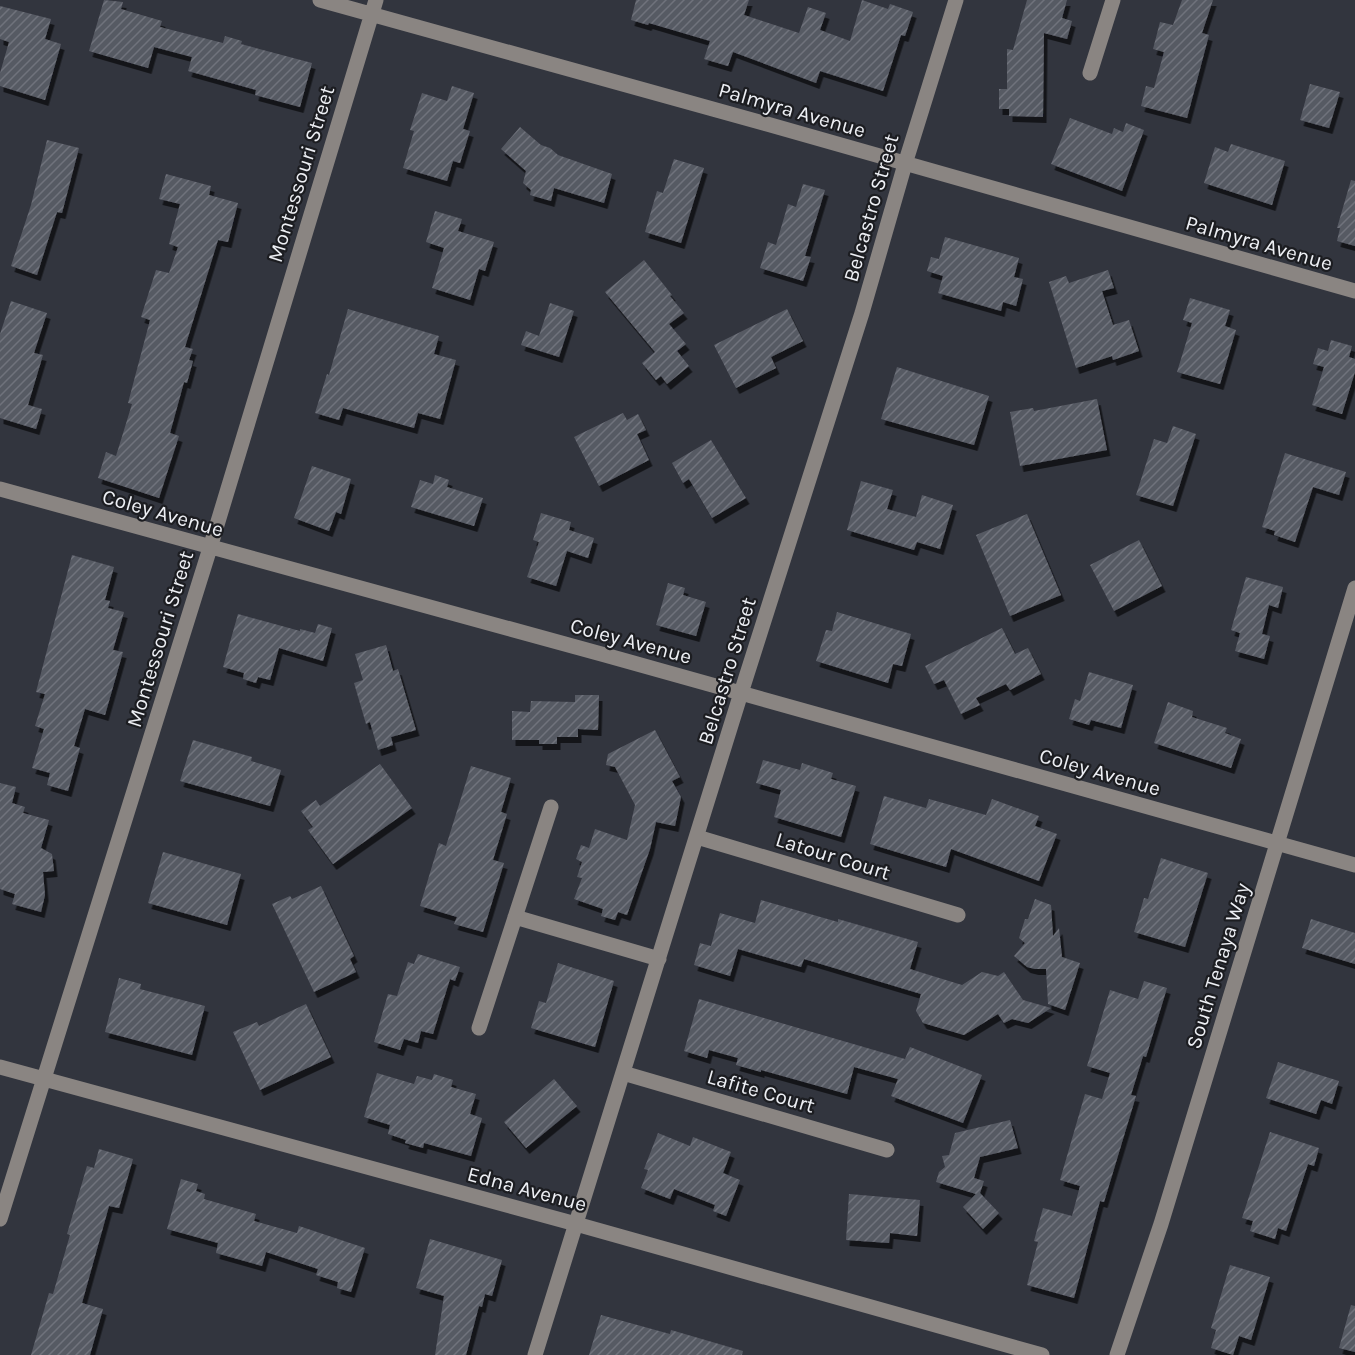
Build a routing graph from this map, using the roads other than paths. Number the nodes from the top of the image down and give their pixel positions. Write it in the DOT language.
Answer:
graph roads {
  1 [pos="320,0"];
  2 [pos="956,0"];
  3 [pos="1113,0"];
  4 [pos="374,7"];
  5 [pos="1090,73"];
  6 [pos="905,164"];
  7 [pos="1355,291"];
  8 [pos="0,489"];
  9 [pos="210,548"];
  10 [pos="1355,588"];
  11 [pos="741,693"];
  12 [pos="551,807"];
  13 [pos="697,837"];
  14 [pos="1276,843"];
  15 [pos="1355,865"];
  16 [pos="958,915"];
  17 [pos="515,917"];
  18 [pos="659,959"];
  19 [pos="479,1028"];
  20 [pos="0,1067"];
  21 [pos="623,1073"];
  22 [pos="45,1080"];
  23 [pos="887,1150"];
  24 [pos="0,1219"];
  25 [pos="576,1224"];
  26 [pos="536,1355"];
  27 [pos="1042,1355"];
  28 [pos="1117,1355"];
  1 -- 4 [label="street, Palmyra Avenue"];
  2 -- 6 [label="street, Belcastro Street"];
  3 -- 5 [label="street"];
  4 -- 6 [label="street, Palmyra Avenue"];
  4 -- 9 [label="street, Montessouri Street"];
  6 -- 7 [label="street, Palmyra Avenue"];
  6 -- 11 [label="street, Belcastro Street"];
  8 -- 9 [label="street, Coley Avenue"];
  9 -- 11 [label="street, Coley Avenue"];
  9 -- 22 [label="street, Montessouri Street"];
  10 -- 14 [label="street, South Tenaya Way"];
  11 -- 13 [label="street, Belcastro Street"];
  11 -- 14 [label="street, Coley Avenue"];
  12 -- 17 [label="street"];
  13 -- 16 [label="street, Latour Court"];
  13 -- 18 [label="street, Belcastro Street"];
  14 -- 15 [label="street, Coley Avenue"];
  14 -- 28 [label="street, South Tenaya Way"];
  17 -- 18 [label="street"];
  17 -- 19 [label="street"];
  18 -- 21 [label="street, Belcastro Street"];
  20 -- 22 [label="street, Edna Avenue"];
  21 -- 23 [label="street, Lafite Court"];
  21 -- 25 [label="street, Belcastro Street"];
  22 -- 24 [label="street, Montessouri Street"];
  22 -- 25 [label="street, Edna Avenue"];
  25 -- 26 [label="street, Belcastro Street"];
  25 -- 27 [label="street, Edna Avenue"];
}
